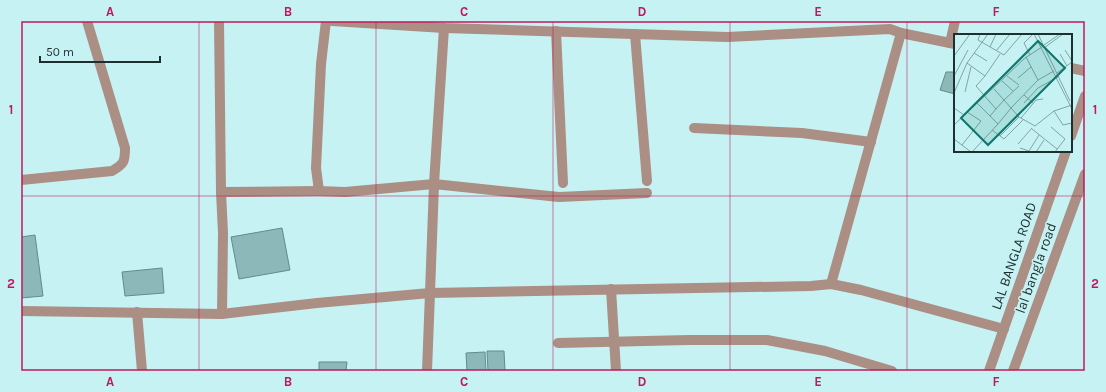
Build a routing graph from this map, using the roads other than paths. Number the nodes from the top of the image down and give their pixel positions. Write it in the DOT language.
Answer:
graph roads {
  1 [pos="87,21"];
  2 [pos="219,21"];
  3 [pos="326,21"];
  4 [pos="332,21"];
  5 [pos="955,21"];
  6 [pos="891,25"];
  7 [pos="444,28"];
  8 [pos="556,31"];
  9 [pos="901,33"];
  10 [pos="635,34"];
  11 [pos="953,44"];
  12 [pos="1072,68"];
  13 [pos="1085,71"];
  14 [pos="1085,96"];
  15 [pos="694,128"];
  16 [pos="1072,133"];
  17 [pos="871,142"];
  18 [pos="1066,152"];
  19 [pos="1085,174"];
  20 [pos="21,180"];
  21 [pos="647,181"];
  22 [pos="563,183"];
  23 [pos="434,184"];
  24 [pos="319,191"];
  25 [pos="221,192"];
  26 [pos="647,193"];
  27 [pos="831,284"];
  28 [pos="611,289"];
  29 [pos="430,293"];
  30 [pos="21,311"];
  31 [pos="137,312"];
  32 [pos="222,314"];
  33 [pos="1004,329"];
  34 [pos="615,342"];
  35 [pos="558,343"];
  36 [pos="142,371"];
  37 [pos="427,371"];
  38 [pos="616,371"];
  39 [pos="892,371"];
  40 [pos="990,371"];
  41 [pos="1013,371"];
  1 -- 20 [label="street"];
  2 -- 25 [label="street"];
  3 -- 24 [label="street"];
  4 -- 7 [label="street"];
  5 -- 11 [label="street"];
  6 -- 9 [label="street"];
  6 -- 10 [label="street"];
  7 -- 8 [label="street"];
  7 -- 23 [label="street"];
  8 -- 10 [label="street"];
  8 -- 22 [label="street"];
  9 -- 11 [label="street"];
  9 -- 17 [label="street"];
  10 -- 21 [label="street"];
  12 -- 13 [label="street"];
  14 -- 16 [label="street"];
  15 -- 17 [label="street"];
  17 -- 27 [label="street"];
  18 -- 33 [label="street, LAL BANGLA ROAD"];
  19 -- 41 [label="street, lal bangla road"];
  23 -- 24 [label="street"];
  23 -- 26 [label="street"];
  23 -- 29 [label="street"];
  24 -- 25 [label="street"];
  25 -- 32 [label="street"];
  27 -- 28 [label="street"];
  27 -- 33 [label="street"];
  28 -- 29 [label="street"];
  28 -- 34 [label="street"];
  29 -- 32 [label="street"];
  29 -- 37 [label="street"];
  30 -- 31 [label="street"];
  31 -- 32 [label="street"];
  31 -- 36 [label="street"];
  33 -- 40 [label="street, LAL BANGLA ROAD"];
  34 -- 35 [label="street"];
  34 -- 38 [label="street"];
  34 -- 39 [label="street"];
}
